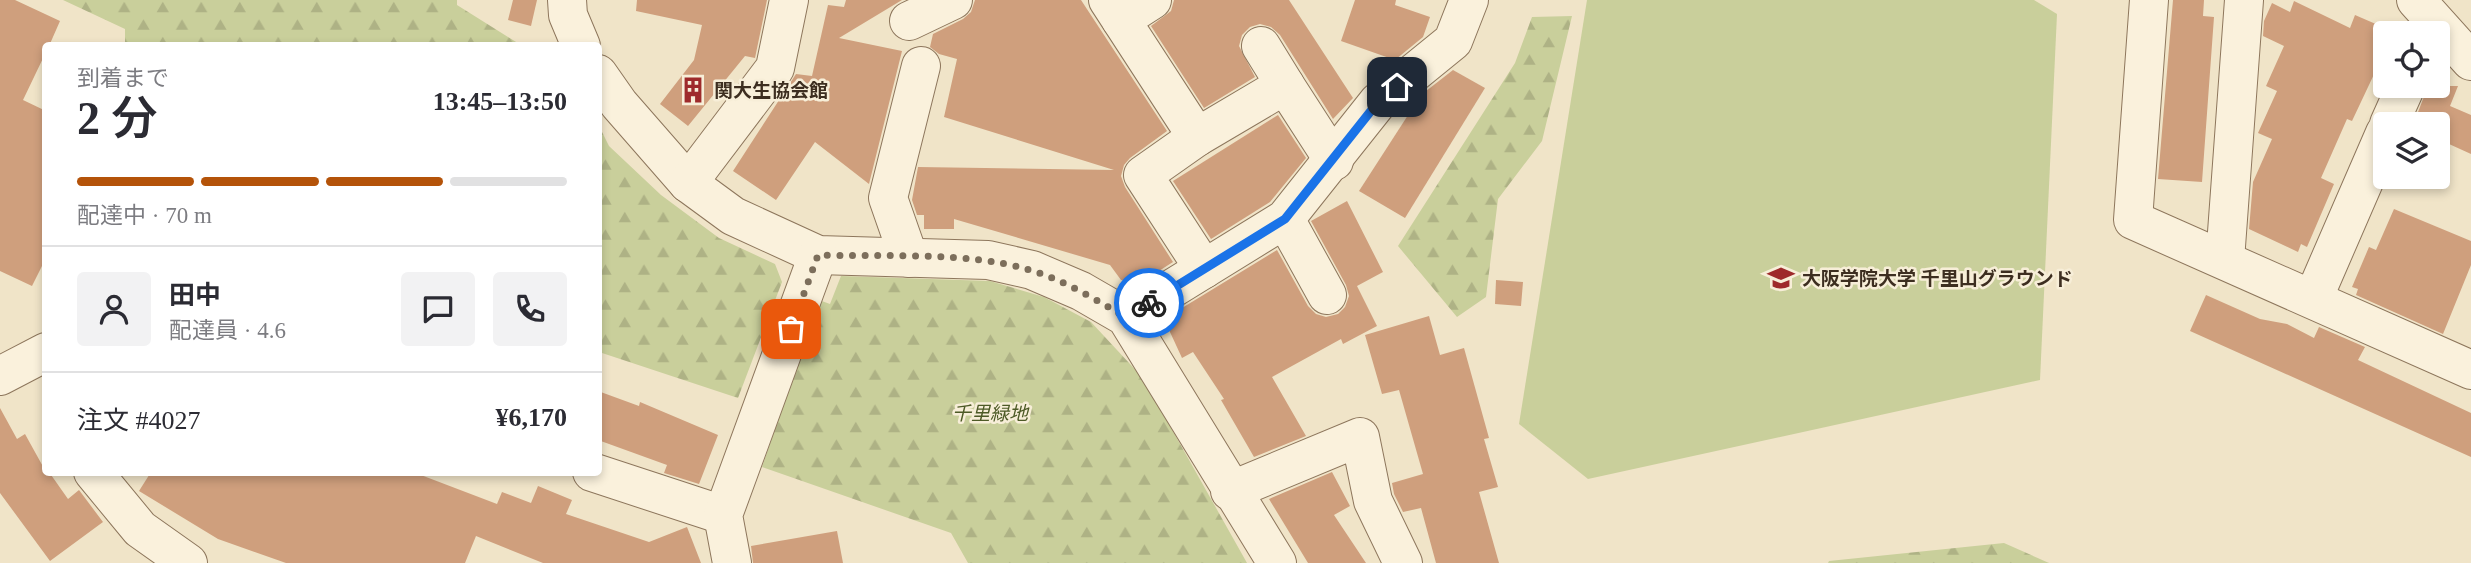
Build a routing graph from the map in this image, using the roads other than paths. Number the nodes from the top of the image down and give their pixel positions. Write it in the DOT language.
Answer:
graph roads {
  1 [pos="567,0"];
  2 [pos="789,0"];
  3 [pos="953,0"];
  4 [pos="1469,0"];
  5 [pos="2149,0"];
  6 [pos="2244,0"];
  7 [pos="2416,0"];
  8 [pos="1127,7"];
  9 [pos="909,21"];
  10 [pos="2457,40"];
  11 [pos="579,42"];
  12 [pos="1261,46"];
  13 [pos="602,80"];
  14 [pos="906,85"];
  15 [pos="1285,85"];
  16 [pos="1197,137"];
  17 [pos="2373,161"];
  18 [pos="1334,162"];
  19 [pos="688,183"];
  20 [pos="1285,219"];
  21 [pos="818,255"];
  22 [pos="909,258"];
  23 [pos="2225,260"];
  24 [pos="1204,269"];
  25 [pos="1327,295"];
  26 [pos="2313,299"];
  27 [pos="1126,317"];
  28 [pos="2469,362"];
  29 [pos="602,475"];
  30 [pos="96,476"];
  31 [pos="1230,491"];
  32 [pos="723,515"];
  33 [pos="188,563"];
  34 [pos="732,563"];
  35 [pos="1277,563"];
  36 [pos="1403,563"];
  1 -- 11 [label="street"];
  2 -- 19 [label="street"];
  3 -- 9 [label="street"];
  4 -- 18 [label="street"];
  5 -- 23 [label="street"];
  6 -- 23 [label="street"];
  7 -- 10 [label="street"];
  8 -- 16 [label="street"];
  12 -- 15 [label="street"];
  13 -- 19 [label="street"];
  14 -- 22 [label="street"];
  15 -- 16 [label="street"];
  15 -- 18 [label="street"];
  16 -- 24 [label="street"];
  17 -- 26 [label="street"];
  18 -- 20 [label="street"];
  19 -- 21 [label="street"];
  20 -- 24 [label="street"];
  20 -- 25 [label="street"];
  21 -- 22 [label="street"];
  21 -- 32 [label="street"];
  22 -- 27 [label="street"];
  23 -- 26 [label="street"];
  24 -- 27 [label="street"];
  26 -- 28 [label="street"];
  27 -- 31 [label="street"];
  29 -- 32 [label="street"];
  30 -- 33 [label="street"];
  31 -- 35 [label="street"];
  31 -- 36 [label="street"];
  32 -- 34 [label="street"];
}
